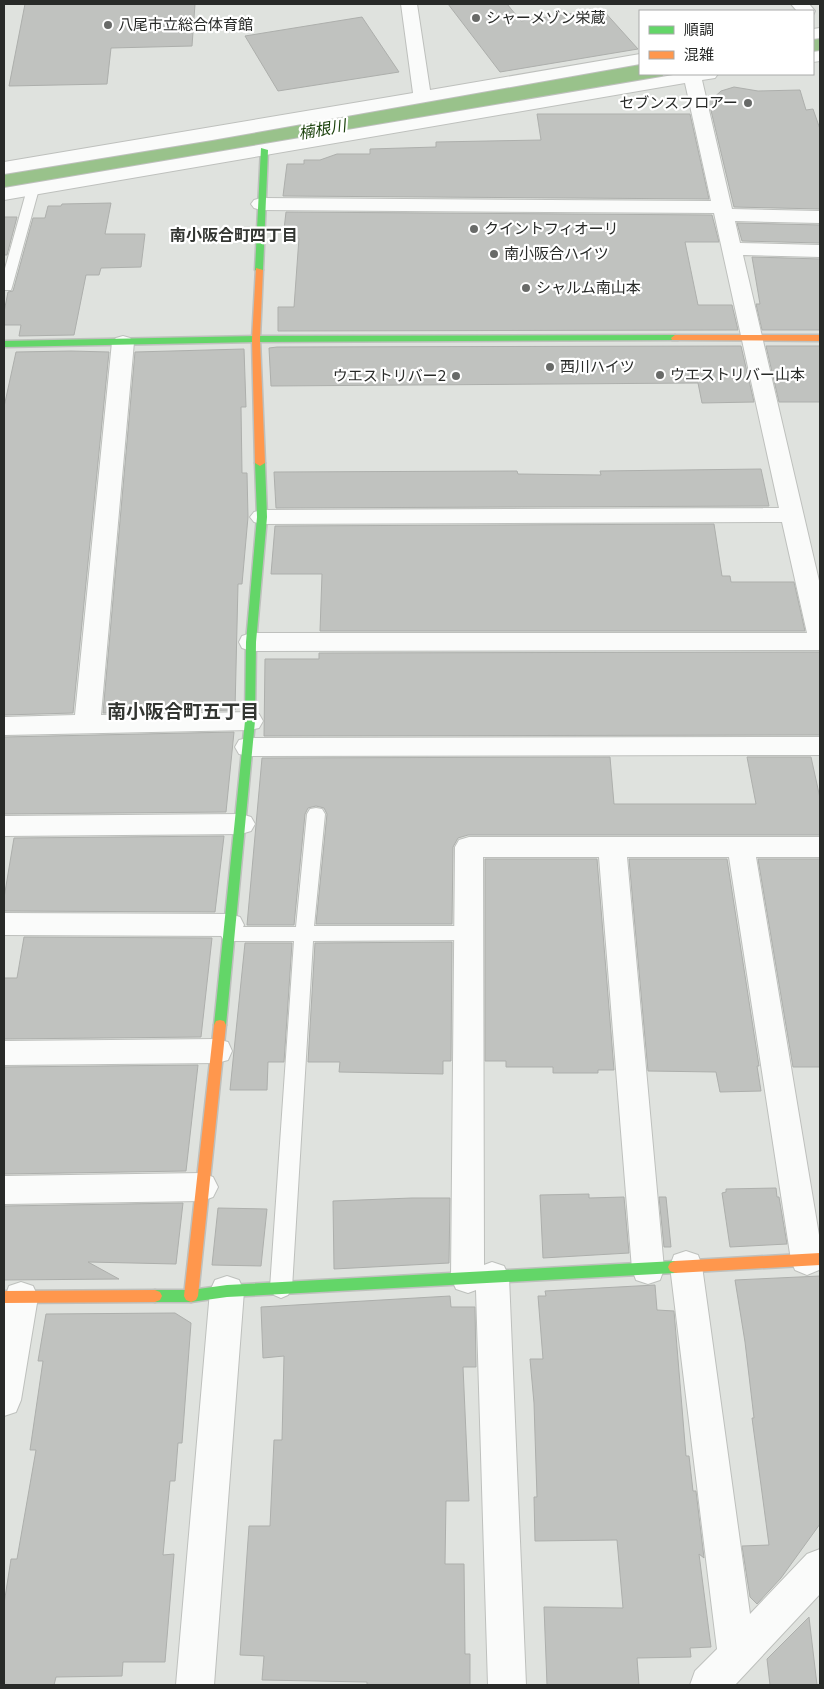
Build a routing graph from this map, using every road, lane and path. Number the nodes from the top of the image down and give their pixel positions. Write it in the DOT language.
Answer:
graph roads {
  1 [pos="409,4"];
  2 [pos="639,59"];
  3 [pos="698,75"];
  4 [pos="422,97"];
  5 [pos="264,150"];
  6 [pos="4,168"];
  7 [pos="33,189"];
  8 [pos="4,194"];
  9 [pos="261,204"];
  10 [pos="723,211"];
  11 [pos="820,217"];
  12 [pos="732,250"];
  13 [pos="820,251"];
  14 [pos="6,287"];
  15 [pos="752,337"];
  16 [pos="820,338"];
  17 [pos="256,340"];
  18 [pos="123,342"];
  19 [pos="4,344"];
  20 [pos="792,515"];
  21 [pos="262,517"];
  22 [pos="809,539"];
  23 [pos="820,637"];
  24 [pos="251,642"];
  25 [pos="820,642"];
  26 [pos="250,721"];
  27 [pos="87,724"];
  28 [pos="4,726"];
  29 [pos="820,746"];
  30 [pos="248,747"];
  31 [pos="316,814"];
  32 [pos="242,824"];
  33 [pos="4,826"];
  34 [pos="612,847"];
  35 [pos="741,847"];
  36 [pos="820,847"];
  37 [pos="4,924"];
  38 [pos="230,929"];
  39 [pos="469,933"];
  40 [pos="304,934"];
  41 [pos="217,1052"];
  42 [pos="4,1053"];
  43 [pos="202,1187"];
  44 [pos="4,1190"];
  45 [pos="814,1260"];
  46 [pos="686,1266"];
  47 [pos="648,1269"];
  48 [pos="480,1278"];
  49 [pos="281,1288"];
  50 [pos="228,1291"];
  51 [pos="191,1296"];
  52 [pos="12,1297"];
  53 [pos="4,1400"];
  54 [pos="820,1567"];
  55 [pos="736,1656"];
  56 [pos="194,1685"];
  57 [pos="507,1685"];
  58 [pos="710,1685"];
  1 -- 4 [label="street"];
  2 -- 4 [label="street"];
  3 -- 5 [label="street"];
  3 -- 10 [label="street"];
  4 -- 6 [label="street"];
  5 -- 7 [label="street"];
  5 -- 9 [label="street"];
  7 -- 8 [label="street"];
  7 -- 14 [label="lane"];
  9 -- 10 [label="street"];
  9 -- 17 [label="street"];
  10 -- 11 [label="street"];
  10 -- 12 [label="street"];
  12 -- 13 [label="street"];
  12 -- 15 [label="street"];
  15 -- 16 [label="street"];
  15 -- 17 [label="street"];
  15 -- 20 [label="street"];
  17 -- 18 [label="street"];
  17 -- 21 [label="street"];
  18 -- 19 [label="street"];
  18 -- 27 [label="street"];
  20 -- 21 [label="street"];
  20 -- 22 [label="street"];
  21 -- 24 [label="street"];
  22 -- 23 [label="street"];
  24 -- 25 [label="street"];
  24 -- 26 [label="street"];
  26 -- 27 [label="street"];
  26 -- 30 [label="street"];
  27 -- 28 [label="street"];
  29 -- 30 [label="street"];
  30 -- 32 [label="street"];
  31 -- 40 [label="lane"];
  32 -- 33 [label="street"];
  32 -- 38 [label="street"];
  34 -- 35 [label="street"];
  34 -- 39 [label="street"];
  34 -- 47 [label="street"];
  35 -- 36 [label="street"];
  35 -- 45 [label="street"];
  37 -- 38 [label="street"];
  38 -- 40 [label="lane"];
  38 -- 41 [label="street"];
  39 -- 40 [label="lane"];
  39 -- 48 [label="street"];
  40 -- 49 [label="lane"];
  41 -- 42 [label="street"];
  41 -- 43 [label="street"];
  43 -- 44 [label="street"];
  43 -- 51 [label="street"];
  45 -- 46 [label="street"];
  46 -- 47 [label="street"];
  46 -- 55 [label="street"];
  47 -- 48 [label="street"];
  48 -- 49 [label="street"];
  48 -- 57 [label="street"];
  49 -- 50 [label="street"];
  50 -- 51 [label="street"];
  50 -- 56 [label="street"];
  51 -- 52 [label="street"];
  52 -- 53 [label="street"];
  54 -- 55 [label="street"];
  55 -- 58 [label="street"];
}
